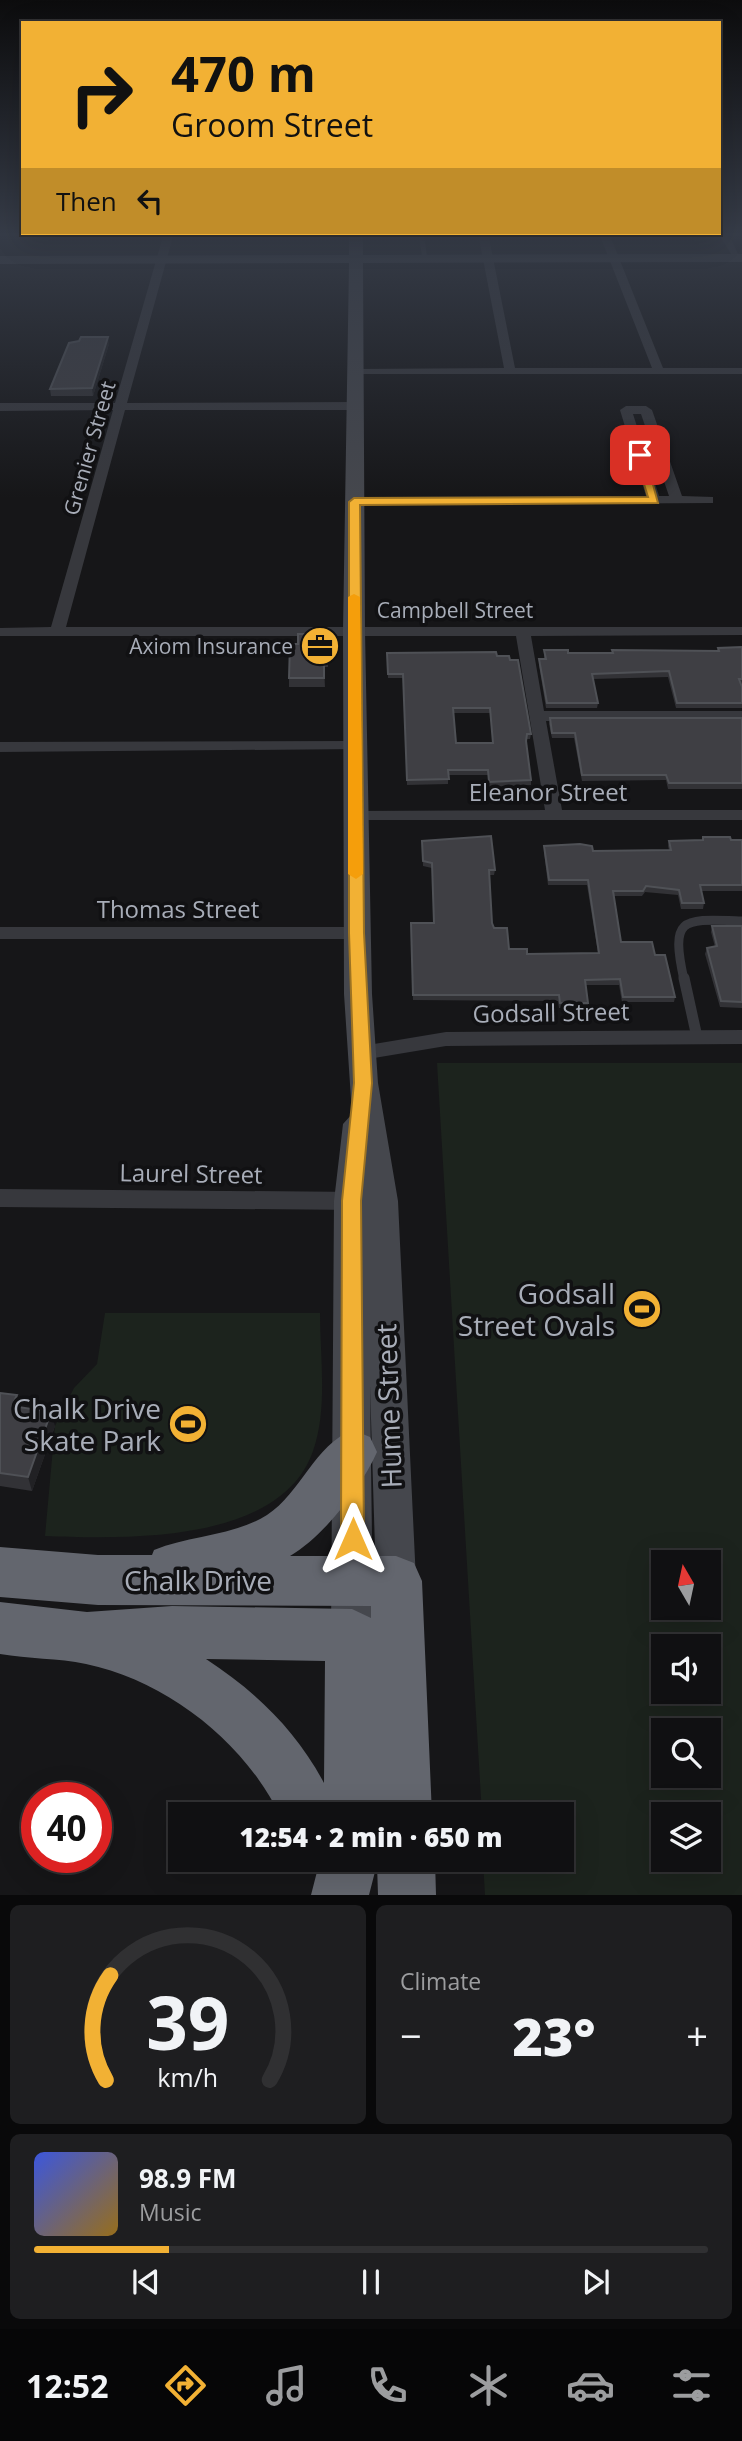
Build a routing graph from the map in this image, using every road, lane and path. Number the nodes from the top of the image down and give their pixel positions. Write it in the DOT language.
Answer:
graph roads {
  1 [pos="144,321"];
  2 [pos="355,321"];
  3 [pos="500,321"];
  4 [pos="639,321"];
  5 [pos="659,371"];
  6 [pos="742,371"];
  7 [pos="355,372"];
  8 [pos="510,372"];
  9 [pos="355,406"];
  10 [pos="0,407"];
  11 [pos="120,407"];
  12 [pos="654,500"];
  13 [pos="677,500"];
  14 [pos="708,500"];
  15 [pos="354,502"];
  16 [pos="354,631"];
  17 [pos="523,631"];
  18 [pos="742,631"];
  19 [pos="0,632"];
  20 [pos="57,632"];
  21 [pos="538,716"];
  22 [pos="742,716"];
  23 [pos="354,746"];
  24 [pos="0,747"];
  25 [pos="554,815"];
  26 [pos="742,815"];
  27 [pos="355,816"];
  28 [pos="742,921"];
  29 [pos="0,933"];
  30 [pos="356,933"];
  31 [pos="697,1037"];
  32 [pos="742,1037"];
  33 [pos="362,1068"];
  34 [pos="0,1198"];
  35 [pos="366,1201"];
  36 [pos="353,1452"];
  37 [pos="0,1572"];
  38 [pos="128,1579"];
  39 [pos="374,1580"];
  40 [pos="0,1628"];
  41 [pos="375,1634"];
  42 [pos="87,1638"];
  43 [pos="303,1802"];
  44 [pos="354,1802"];
  45 [pos="402,1802"];
  46 [pos="327,1872"];
  47 [pos="346,1872"];
  48 [pos="406,1872"];
  49 [pos="332,1895"];
  50 [pos="340,1895"];
  51 [pos="407,1895"];
  1 -- 11 [label="street, Grenier Street"];
  2 -- 7 [label="street, Hume Street"];
  3 -- 8 [label="street"];
  4 -- 5 [label="street"];
  5 -- 6 [label="street"];
  5 -- 8 [label="street"];
  7 -- 8 [label="street"];
  7 -- 9 [label="street, Hume Street"];
  9 -- 11 [label="street"];
  9 -- 15 [label="street, Hume Street"];
  10 -- 11 [label="street"];
  11 -- 20 [label="street, Grenier Street"];
  12 -- 13 [label="street"];
  12 -- 13 [label="street"];
  12 -- 15 [label="street"];
  13 -- 14 [label="street"];
  15 -- 16 [label="street, Hume Street"];
  16 -- 17 [label="street, Campbell Street"];
  16 -- 20 [label="street, Campbell Street"];
  16 -- 23 [label="street, Hume Street"];
  17 -- 18 [label="street, Campbell Street"];
  17 -- 21 [label="street"];
  19 -- 20 [label="street, Campbell Street"];
  21 -- 22 [label="street"];
  21 -- 25 [label="street"];
  23 -- 24 [label="street"];
  23 -- 27 [label="street, Hume Street"];
  25 -- 26 [label="street, Eleanor Street"];
  25 -- 27 [label="street, Eleanor Street"];
  27 -- 30 [label="street, Hume Street"];
  28 -- 31 [label="lane"];
  29 -- 30 [label="street, Thomas Street"];
  30 -- 33 [label="street, Hume Street"];
  31 -- 32 [label="street, Godsall Street"];
  31 -- 33 [label="street, Godsall Street"];
  33 -- 35 [label="street, Hume Street"];
  34 -- 35 [label="street, Laurel Street"];
  35 -- 36 [label="street, Hume Street"];
  35 -- 39 [label="street, Hume Street"];
  36 -- 38 [label="highway"];
  36 -- 39 [label="street, Hume Street"];
  37 -- 38 [label="highway, Chalk Drive"];
  38 -- 39 [label="highway, Chalk Drive"];
  39 -- 41 [label="highway, Hume Street"];
  40 -- 42 [label="highway"];
  41 -- 42 [label="highway"];
  41 -- 44 [label="highway"];
  41 -- 45 [label="highway, Hume Street"];
  42 -- 43 [label="highway"];
  46 -- 49 [label="highway"];
  47 -- 50 [label="highway"];
  48 -- 51 [label="highway"];
}
